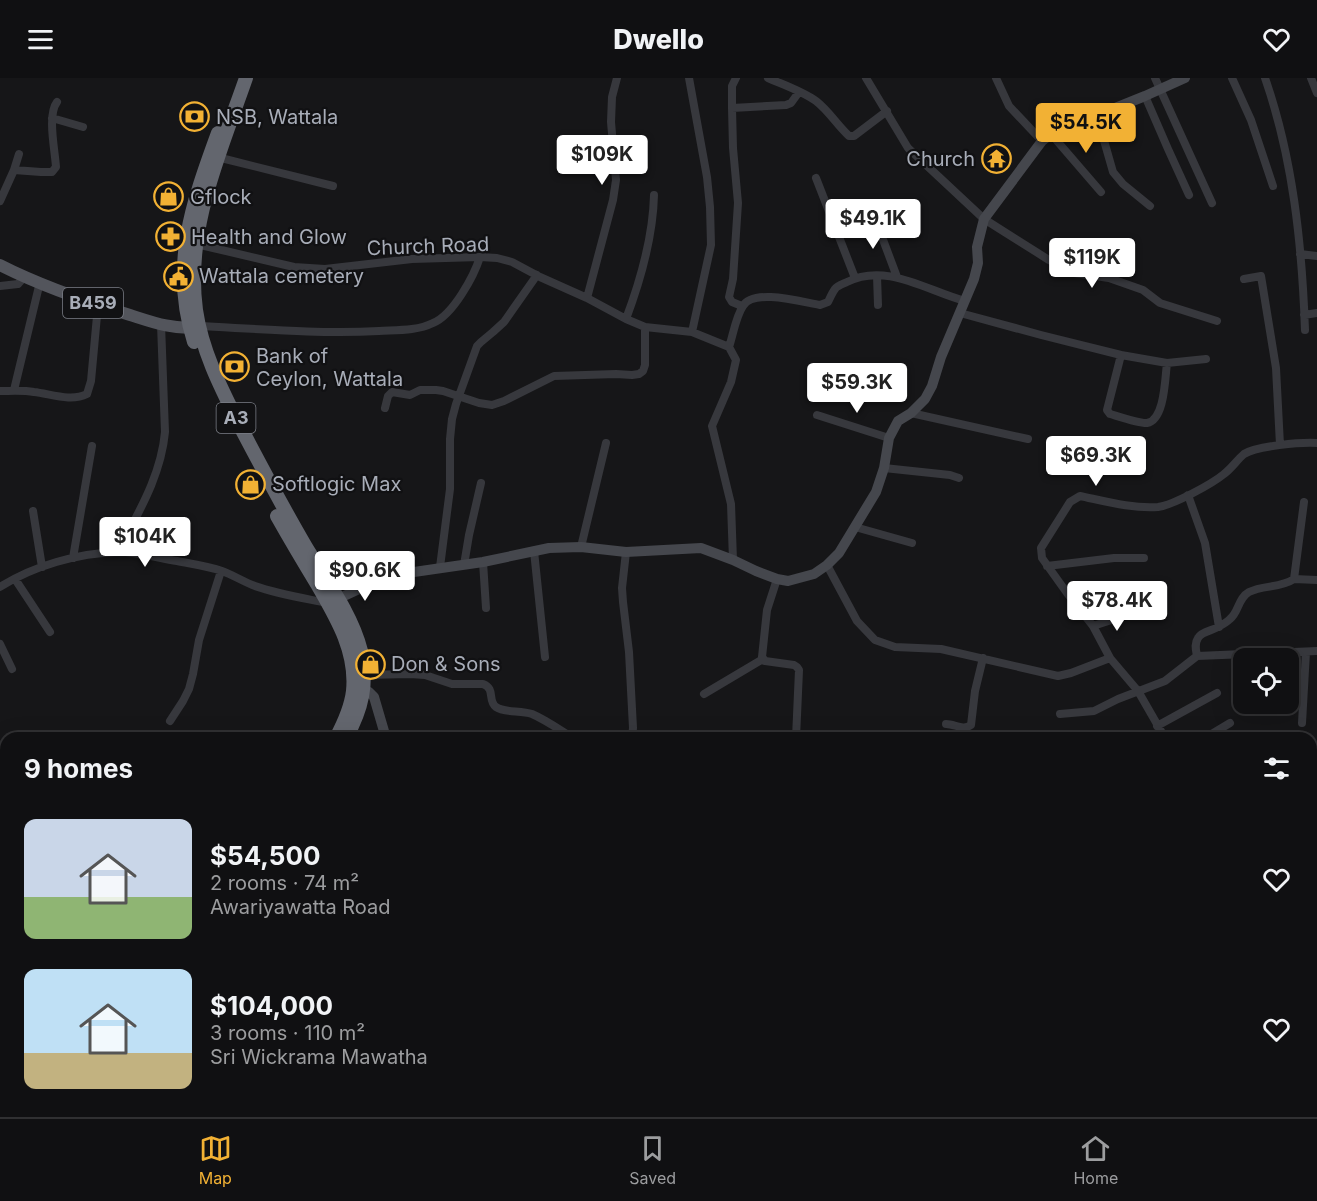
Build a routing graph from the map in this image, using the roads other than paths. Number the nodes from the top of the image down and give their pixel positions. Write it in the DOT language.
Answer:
graph roads {
  1 [pos="238,78"];
  2 [pos="246,78"];
  3 [pos="617,78"];
  4 [pos="689,78"];
  5 [pos="736,78"];
  6 [pos="768,78"];
  7 [pos="866,78"];
  8 [pos="996,78"];
  9 [pos="1155,78"];
  10 [pos="1185,78"];
  11 [pos="1232,78"];
  12 [pos="1265,78"];
  13 [pos="1311,78"];
  14 [pos="1160,90"];
  15 [pos="800,92"];
  16 [pos="1317,93"];
  17 [pos="1145,96"];
  18 [pos="57,102"];
  19 [pos="732,108"];
  20 [pos="887,111"];
  21 [pos="1097,116"];
  22 [pos="52,118"];
  23 [pos="83,127"];
  24 [pos="1052,134"];
  25 [pos="1042,141"];
  26 [pos="19,154"];
  27 [pos="214,157"];
  28 [pos="14,170"];
  29 [pos="816,178"];
  30 [pos="333,186"];
  31 [pos="1273,186"];
  32 [pos="1101,192"];
  33 [pos="654,195"];
  34 [pos="1190,195"];
  35 [pos="0,201"];
  36 [pos="1212,203"];
  37 [pos="1150,206"];
  38 [pos="873,213"];
  39 [pos="984,219"];
  40 [pos="190,242"];
  41 [pos="1300,254"];
  42 [pos="1317,256"];
  43 [pos="480,257"];
  44 [pos="0,265"];
  45 [pos="537,275"];
  46 [pos="25,276"];
  47 [pos="877,276"];
  48 [pos="897,277"];
  49 [pos="855,278"];
  50 [pos="1244,279"];
  51 [pos="40,282"];
  52 [pos="0,286"];
  53 [pos="587,298"];
  54 [pos="965,301"];
  55 [pos="98,305"];
  56 [pos="878,305"];
  57 [pos="742,306"];
  58 [pos="960,313"];
  59 [pos="1317,313"];
  60 [pos="1304,315"];
  61 [pos="626,319"];
  62 [pos="1217,321"];
  63 [pos="161,324"];
  64 [pos="195,327"];
  65 [pos="645,327"];
  66 [pos="1305,330"];
  67 [pos="692,333"];
  68 [pos="729,347"];
  69 [pos="1121,355"];
  70 [pos="1206,359"];
  71 [pos="1167,363"];
  72 [pos="14,390"];
  73 [pos="1,392"];
  74 [pos="459,396"];
  75 [pos="386,408"];
  76 [pos="911,413"];
  77 [pos="817,415"];
  78 [pos="889,438"];
  79 [pos="1029,439"];
  80 [pos="606,443"];
  81 [pos="1317,443"];
  82 [pos="1280,445"];
  83 [pos="92,446"];
  84 [pos="884,468"];
  85 [pos="959,478"];
  86 [pos="481,483"];
  87 [pos="1188,495"];
  88 [pos="1304,502"];
  89 [pos="33,511"];
  90 [pos="855,527"];
  91 [pos="912,543"];
  92 [pos="581,547"];
  93 [pos="534,550"];
  94 [pos="118,552"];
  95 [pos="626,552"];
  96 [pos="73,558"];
  97 [pos="1144,558"];
  98 [pos="734,560"];
  99 [pos="483,562"];
  100 [pos="464,565"];
  101 [pos="827,565"];
  102 [pos="1047,566"];
  103 [pos="42,567"];
  104 [pos="440,567"];
  105 [pos="221,571"];
  106 [pos="15,579"];
  107 [pos="777,579"];
  108 [pos="1294,579"];
  109 [pos="1317,580"];
  110 [pos="0,587"];
  111 [pos="333,601"];
  112 [pos="486,608"];
  113 [pos="1133,613"];
  114 [pos="1093,626"];
  115 [pos="1220,627"];
  116 [pos="50,632"];
  117 [pos="0,644"];
  118 [pos="1317,651"];
  119 [pos="1306,652"];
  120 [pos="1197,656"];
  121 [pos="545,657"];
  122 [pos="983,658"];
  123 [pos="1110,658"];
  124 [pos="763,659"];
  125 [pos="12,669"];
  126 [pos="364,675"];
  127 [pos="358,690"];
  128 [pos="1138,691"];
  129 [pos="704,693"];
  130 [pos="1217,693"];
  131 [pos="1060,714"];
  132 [pos="170,722"];
  133 [pos="1230,723"];
  134 [pos="1302,723"];
  135 [pos="946,724"];
  136 [pos="1157,726"];
  137 [pos="339,732"];
  138 [pos="349,732"];
  139 [pos="384,732"];
  140 [pos="563,732"];
  141 [pos="633,732"];
  142 [pos="795,732"];
  143 [pos="1161,732"];
  144 [pos="1215,732"];
  1 -- 27 [label="highway, A3"];
  2 -- 27 [label="highway, A3"];
  3 -- 53 [label="street"];
  4 -- 67 [label="street"];
  5 -- 19 [label="street"];
  6 -- 15 [label="street"];
  7 -- 20 [label="street"];
  8 -- 25 [label="street"];
  9 -- 14 [label="street"];
  10 -- 14 [label="street"];
  11 -- 31 [label="street"];
  12 -- 41 [label="street"];
  13 -- 16 [label="street"];
  14 -- 17 [label="street"];
  14 -- 36 [label="street"];
  15 -- 19 [label="street"];
  15 -- 20 [label="street"];
  17 -- 21 [label="street"];
  17 -- 34 [label="street"];
  18 -- 22 [label="street"];
  19 -- 57 [label="street"];
  20 -- 39 [label="street"];
  21 -- 24 [label="street"];
  21 -- 37 [label="street"];
  22 -- 23 [label="street"];
  22 -- 28 [label="street"];
  24 -- 25 [label="street"];
  24 -- 32 [label="street"];
  25 -- 39 [label="street"];
  26 -- 28 [label="street"];
  27 -- 30 [label="street"];
  27 -- 40 [label="highway, A3"];
  28 -- 35 [label="street"];
  29 -- 49 [label="street"];
  33 -- 61 [label="street"];
  38 -- 48 [label="street"];
  39 -- 54 [label="street"];
  39 -- 62 [label="street"];
  40 -- 43 [label="street, Church Road"];
  40 -- 64 [label="highway, A3"];
  41 -- 42 [label="street"];
  41 -- 60 [label="street"];
  43 -- 45 [label="street, Church Road"];
  43 -- 64 [label="street"];
  44 -- 46 [label="main road, B459"];
  45 -- 53 [label="street, Church Road"];
  45 -- 74 [label="street"];
  46 -- 51 [label="main road, B459"];
  46 -- 52 [label="street"];
  47 -- 48 [label="street"];
  47 -- 49 [label="street"];
  47 -- 56 [label="street"];
  48 -- 54 [label="street"];
  49 -- 57 [label="street"];
  50 -- 82 [label="street"];
  51 -- 55 [label="main road, B459"];
  51 -- 72 [label="street"];
  53 -- 61 [label="street, Church Road"];
  54 -- 58 [label="street"];
  55 -- 63 [label="main road, B459"];
  55 -- 72 [label="street"];
  57 -- 68 [label="street"];
  58 -- 69 [label="street"];
  58 -- 76 [label="street"];
  59 -- 60 [label="street"];
  60 -- 66 [label="street"];
  61 -- 65 [label="street, Church Road"];
  63 -- 64 [label="main road, B459"];
  63 -- 94 [label="street"];
  64 -- 111 [label="highway, A3"];
  65 -- 67 [label="street, Church Road"];
  65 -- 74 [label="street"];
  67 -- 68 [label="street, Church Road"];
  68 -- 98 [label="street"];
  69 -- 71 [label="street"];
  69 -- 71 [label="street"];
  70 -- 71 [label="street"];
  72 -- 73 [label="street"];
  74 -- 75 [label="street"];
  74 -- 104 [label="street"];
  76 -- 78 [label="street"];
  76 -- 79 [label="street"];
  77 -- 78 [label="street"];
  78 -- 84 [label="street"];
  80 -- 92 [label="street"];
  81 -- 82 [label="street"];
  82 -- 87 [label="street"];
  83 -- 96 [label="street"];
  84 -- 85 [label="street"];
  84 -- 90 [label="street"];
  86 -- 100 [label="street"];
  87 -- 102 [label="street"];
  87 -- 115 [label="street"];
  88 -- 108 [label="street"];
  89 -- 103 [label="street"];
  90 -- 91 [label="street"];
  90 -- 101 [label="street"];
  92 -- 93 [label="street"];
  92 -- 95 [label="street"];
  93 -- 99 [label="street"];
  93 -- 121 [label="street"];
  94 -- 96 [label="street"];
  94 -- 105 [label="street"];
  95 -- 98 [label="street"];
  95 -- 141 [label="street"];
  96 -- 103 [label="street"];
  97 -- 102 [label="street"];
  98 -- 107 [label="street"];
  99 -- 100 [label="street"];
  99 -- 112 [label="street"];
  100 -- 104 [label="street"];
  101 -- 107 [label="street"];
  101 -- 122 [label="street"];
  102 -- 114 [label="street"];
  103 -- 106 [label="street"];
  104 -- 111 [label="street"];
  105 -- 111 [label="street"];
  105 -- 132 [label="street"];
  106 -- 110 [label="street"];
  106 -- 116 [label="street"];
  107 -- 124 [label="street"];
  108 -- 109 [label="street"];
  108 -- 115 [label="street"];
  111 -- 126 [label="highway, A3"];
  111 -- 127 [label="highway, A3"];
  113 -- 114 [label="street"];
  114 -- 123 [label="street"];
  115 -- 120 [label="street"];
  117 -- 125 [label="street"];
  118 -- 119 [label="street"];
  119 -- 120 [label="street"];
  119 -- 134 [label="street"];
  120 -- 128 [label="street"];
  122 -- 123 [label="street"];
  122 -- 135 [label="street"];
  123 -- 128 [label="street"];
  124 -- 129 [label="street"];
  124 -- 142 [label="street"];
  126 -- 127 [label="highway, A3"];
  126 -- 140 [label="street"];
  127 -- 137 [label="highway, A3"];
  127 -- 138 [label="highway, A3"];
  127 -- 139 [label="street"];
  128 -- 131 [label="street"];
  128 -- 136 [label="street"];
  130 -- 136 [label="street"];
  133 -- 144 [label="street"];
  136 -- 143 [label="street"];
}
